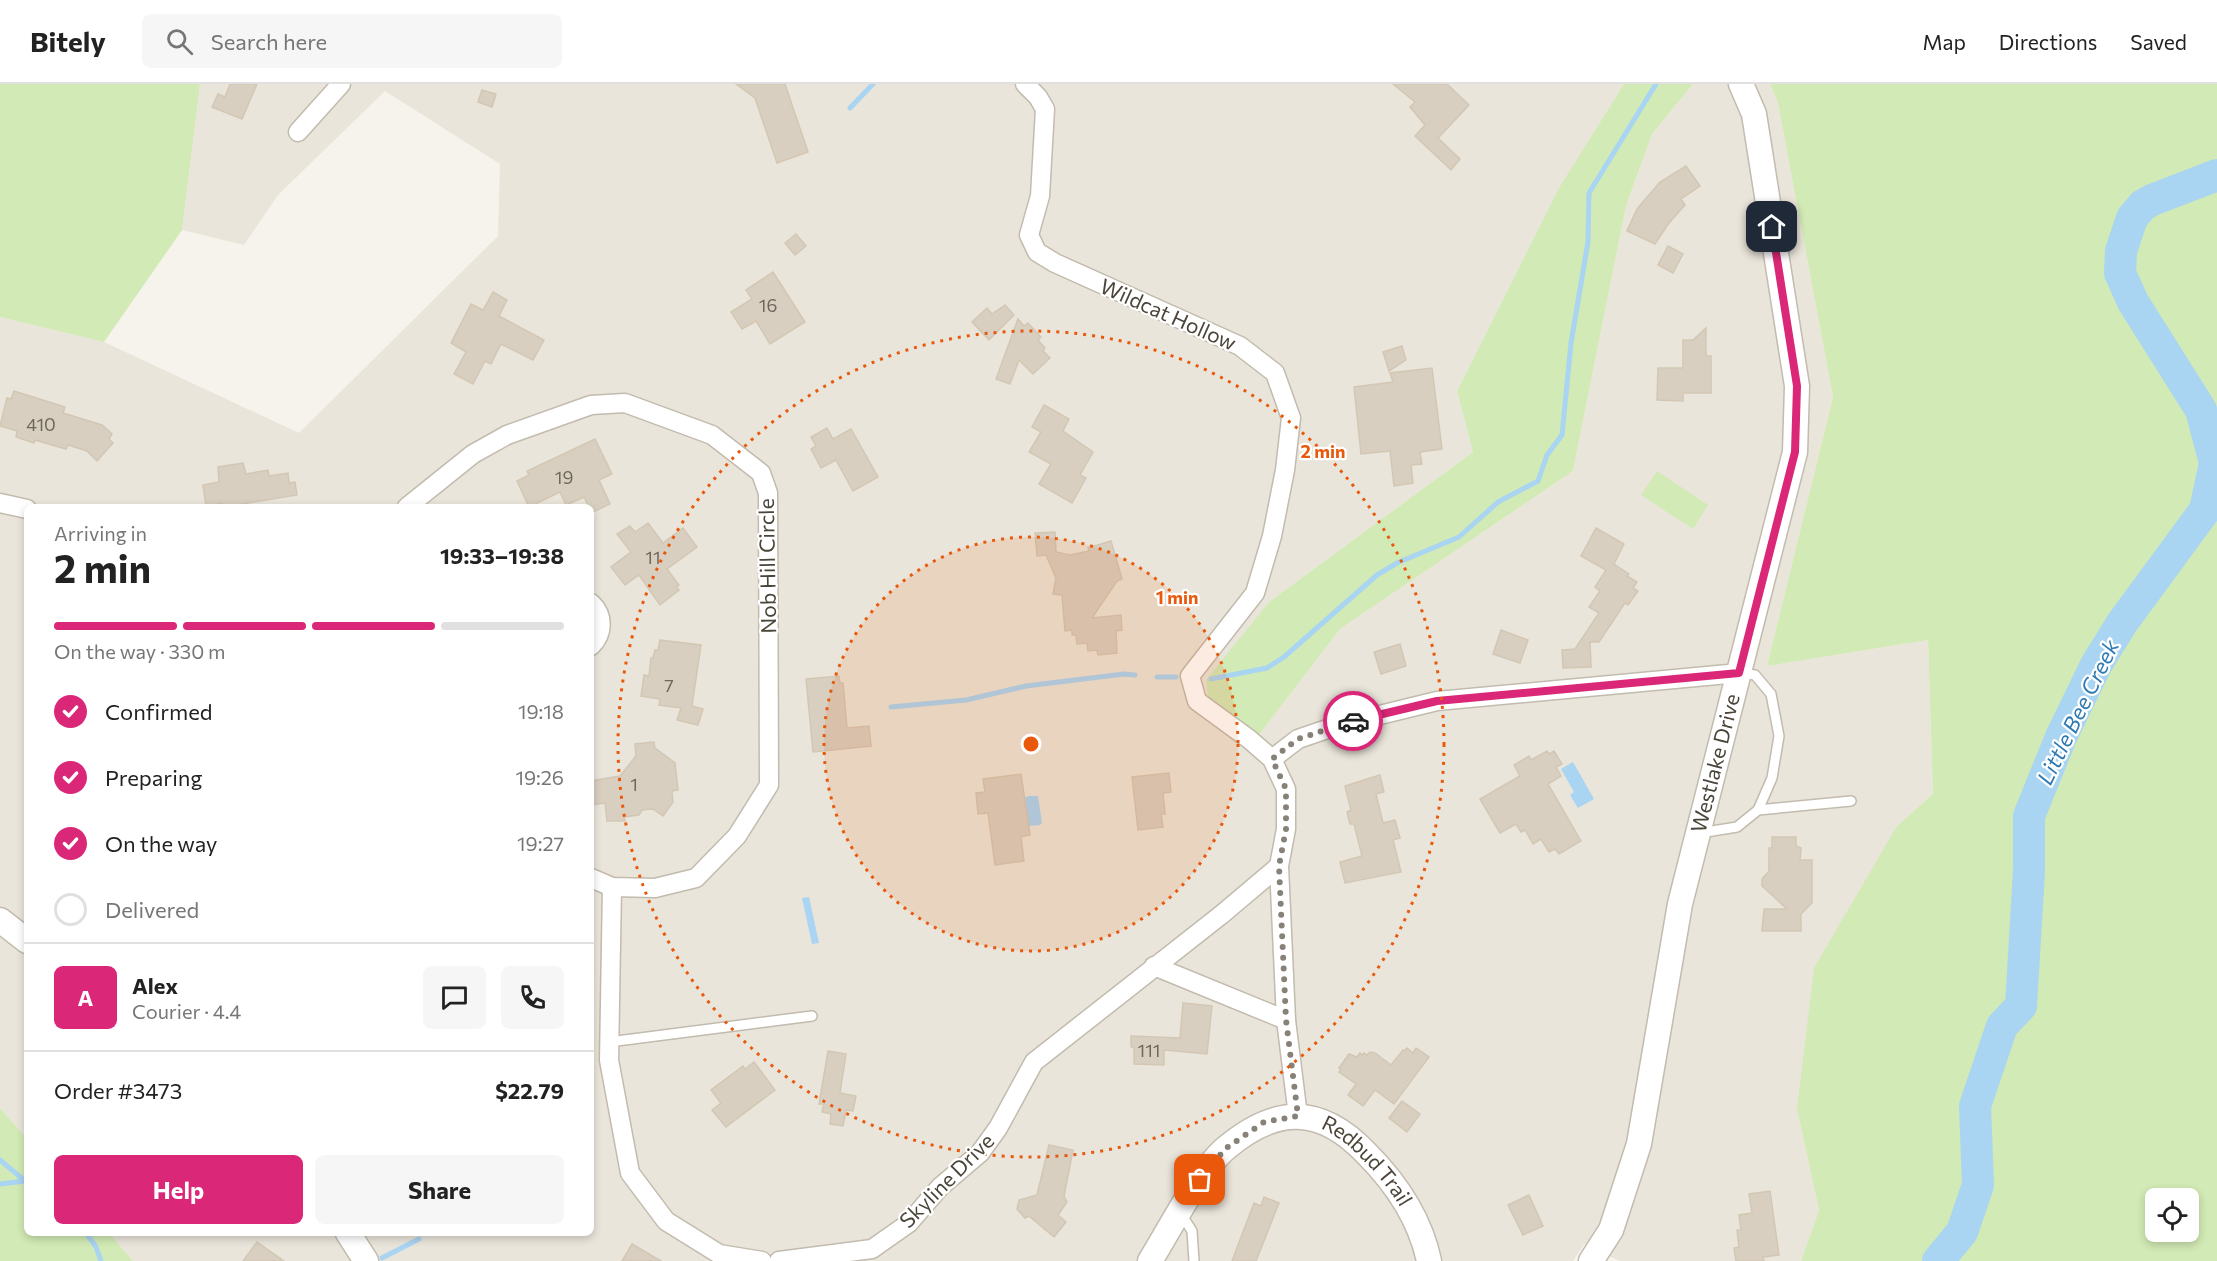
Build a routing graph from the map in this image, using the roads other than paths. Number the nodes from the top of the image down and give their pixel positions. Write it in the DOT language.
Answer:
graph roads {
  1 [pos="341,84"];
  2 [pos="1025,84"];
  3 [pos="1741,84"];
  4 [pos="298,132"];
  5 [pos="0,503"];
  6 [pos="411,504"];
  7 [pos="24,508"];
  8 [pos="594,606"];
  9 [pos="594,642"];
  10 [pos="1739,673"];
  11 [pos="1272,759"];
  12 [pos="1851,801"];
  13 [pos="1758,810"];
  14 [pos="1698,833"];
  15 [pos="1279,866"];
  16 [pos="594,880"];
  17 [pos="612,887"];
  18 [pos="0,920"];
  19 [pos="24,939"];
  20 [pos="1154,966"];
  21 [pos="812,1016"];
  22 [pos="1286,1020"];
  23 [pos="609,1042"];
  24 [pos="1298,1116"];
  25 [pos="1180,1212"];
  26 [pos="350,1236"];
  27 [pos="366,1261"];
  28 [pos="762,1261"];
  29 [pos="779,1261"];
  30 [pos="1150,1261"];
  31 [pos="1194,1261"];
  32 [pos="1429,1261"];
  33 [pos="1591,1261"];
  1 -- 4 [label="street"];
  2 -- 11 [label="street, Wildcat Hollow"];
  3 -- 10 [label="street, Westlake Drive"];
  5 -- 7 [label="street"];
  6 -- 17 [label="street, Nob Hill Circle"];
  8 -- 9 [label="street"];
  10 -- 11 [label="street"];
  10 -- 13 [label="lane"];
  10 -- 14 [label="street, Westlake Drive"];
  11 -- 15 [label="street, Wildcat Hollow"];
  12 -- 13 [label="lane"];
  13 -- 14 [label="lane"];
  14 -- 33 [label="street, Westlake Drive"];
  15 -- 20 [label="street, Skyline Drive"];
  15 -- 22 [label="street, Wildcat Hollow"];
  16 -- 17 [label="street"];
  17 -- 23 [label="street"];
  18 -- 19 [label="street"];
  20 -- 22 [label="street"];
  20 -- 29 [label="street, Skyline Drive"];
  21 -- 23 [label="lane"];
  22 -- 24 [label="street, Wildcat Hollow"];
  23 -- 28 [label="street"];
  24 -- 25 [label="street, Redbud Trail"];
  24 -- 32 [label="street, Redbud Trail"];
  25 -- 30 [label="street, Redbud Trail"];
  25 -- 31 [label="lane"];
  26 -- 27 [label="street"];
}
